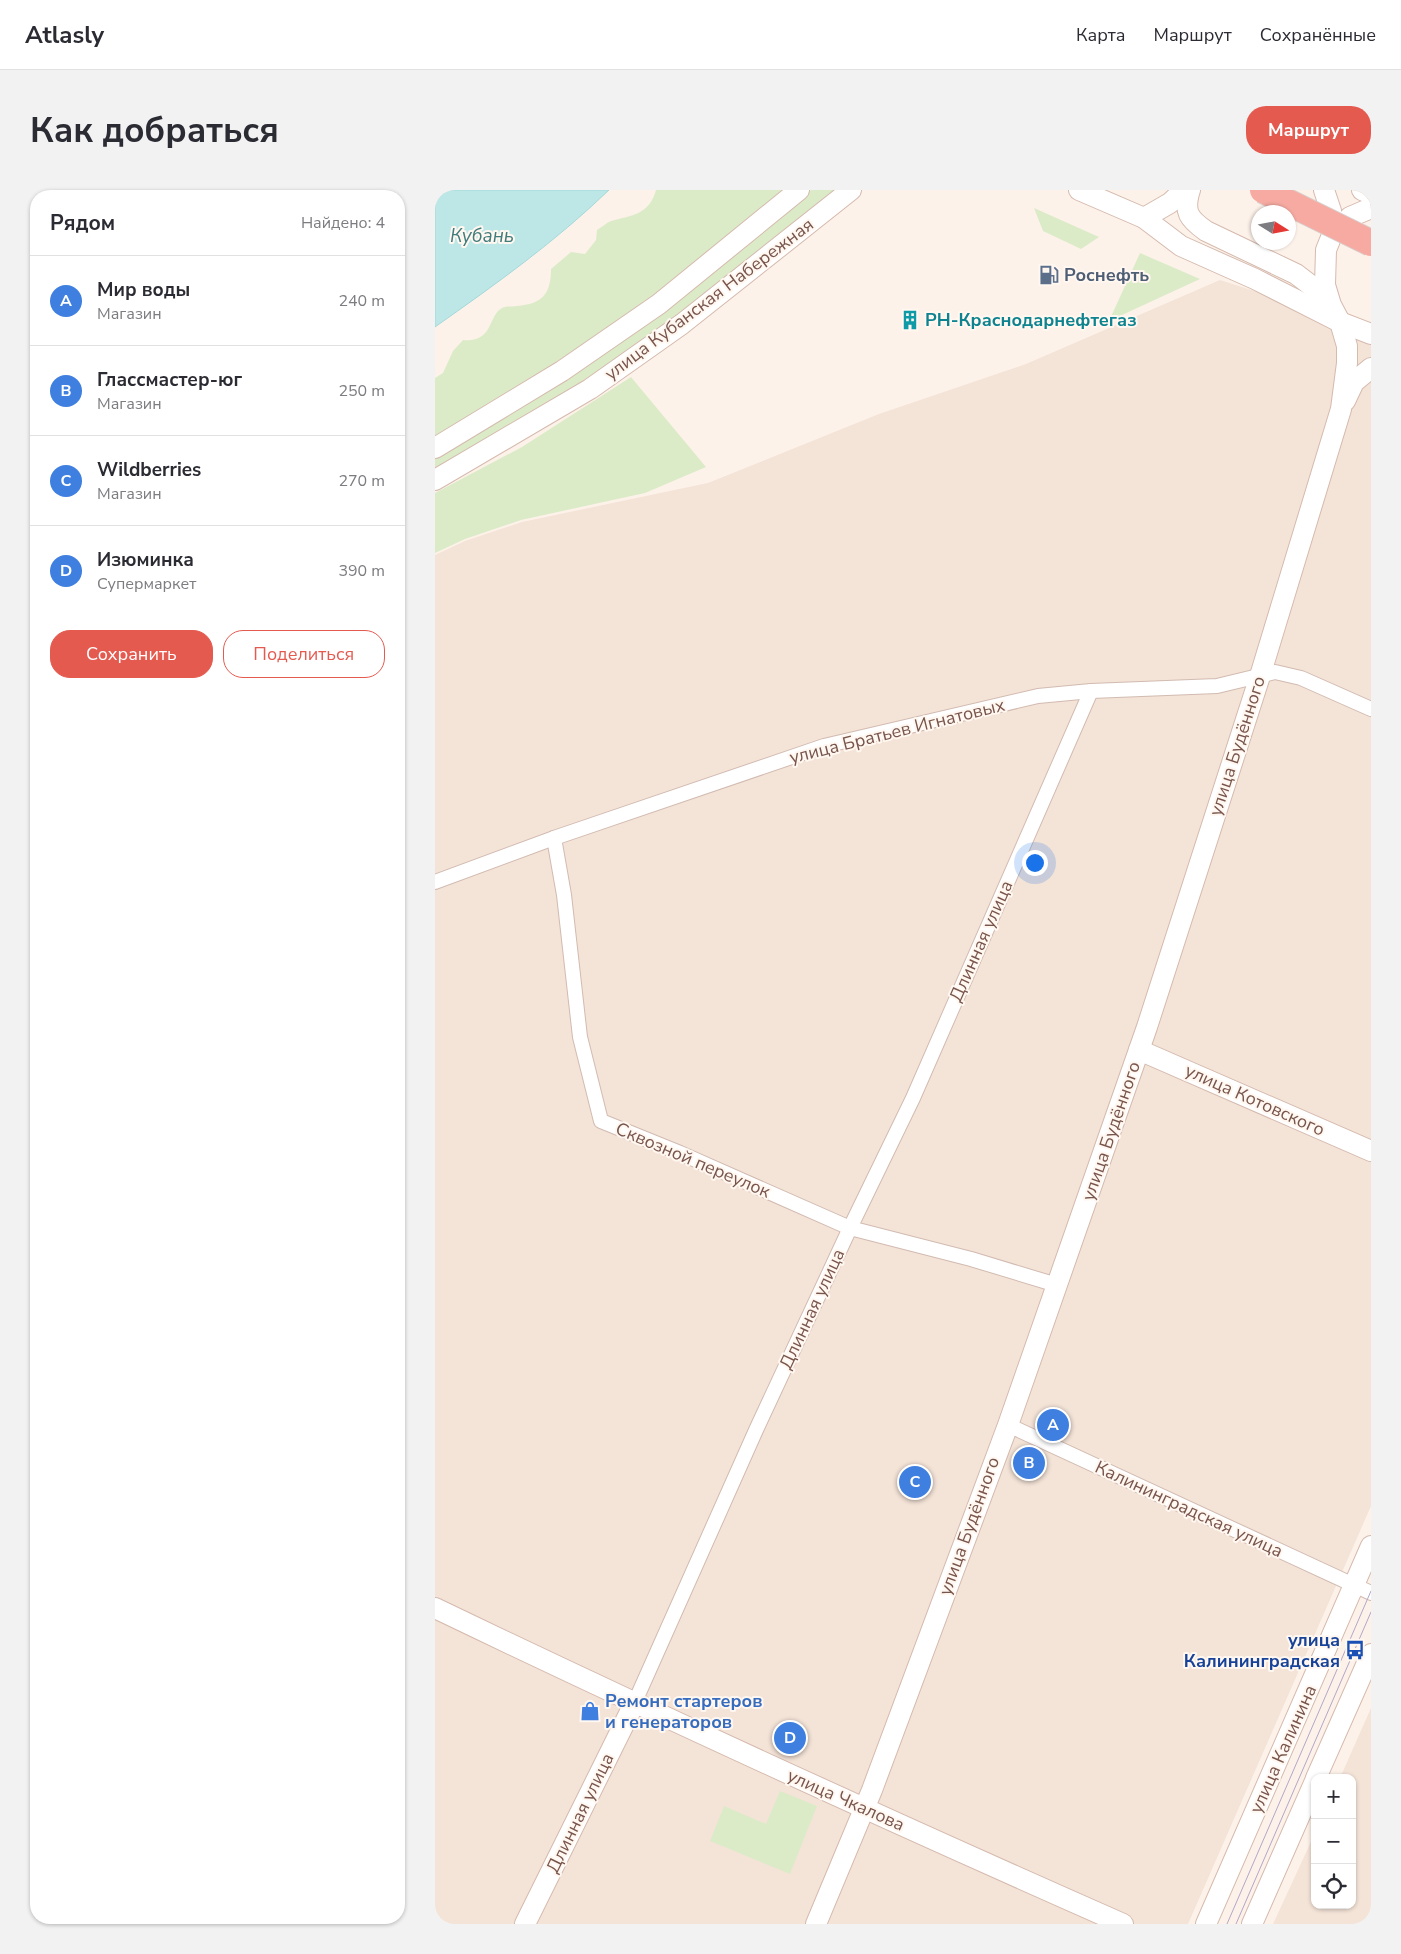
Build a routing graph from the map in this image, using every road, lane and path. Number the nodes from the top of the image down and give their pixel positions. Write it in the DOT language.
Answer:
graph roads {
  1 [pos="799,190"];
  2 [pos="851,190"];
  3 [pos="1079,190"];
  4 [pos="1184,190"];
  5 [pos="1190,190"];
  6 [pos="1263,190"];
  7 [pos="1323,190"];
  8 [pos="1362,190"];
  9 [pos="1371,194"];
  10 [pos="1371,208"];
  11 [pos="1145,218"];
  12 [pos="1329,242"];
  13 [pos="1371,243"];
  14 [pos="1296,274"];
  15 [pos="1255,278"];
  16 [pos="1340,322"];
  17 [pos="1371,334"];
  18 [pos="1371,368"];
  19 [pos="1341,409"];
  20 [pos="435,448"];
  21 [pos="435,480"];
  22 [pos="1260,676"];
  23 [pos="1091,691"];
  24 [pos="1371,709"];
  25 [pos="554,838"];
  26 [pos="435,882"];
  27 [pos="1139,1050"];
  28 [pos="1371,1151"];
  29 [pos="850,1228"];
  30 [pos="1057,1285"];
  31 [pos="1008,1425"];
  32 [pos="1371,1546"];
  33 [pos="1363,1589"];
  34 [pos="435,1608"];
  35 [pos="1371,1654"];
  36 [pos="634,1704"];
  37 [pos="1318,1774"];
  38 [pos="1311,1791"];
  39 [pos="864,1809"];
  40 [pos="525,1924"];
  41 [pos="816,1924"];
  42 [pos="1123,1924"];
  43 [pos="1206,1924"];
  44 [pos="1252,1924"];
  1 -- 20 [label="street, улица Кубанская Набережная"];
  2 -- 21 [label="street, улица Кубанская Набережная"];
  3 -- 11 [label="street"];
  4 -- 11 [label="street"];
  5 -- 14 [label="street"];
  6 -- 13 [label="highway, bridge"];
  7 -- 12 [label="street"];
  8 -- 9 [label="street"];
  10 -- 12 [label="street"];
  11 -- 15 [label="street"];
  12 -- 14 [label="street"];
  12 -- 16 [label="street"];
  14 -- 15 [label="street"];
  14 -- 16 [label="street"];
  15 -- 16 [label="street"];
  16 -- 17 [label="street"];
  16 -- 19 [label="street, улица Будённого"];
  18 -- 19 [label="street"];
  19 -- 22 [label="street, улица Будённого"];
  22 -- 23 [label="street, улица Братьев Игнатовых"];
  22 -- 24 [label="street, улица Братьев Игнатовых"];
  22 -- 27 [label="street, улица Будённого"];
  23 -- 25 [label="street, улица Братьев Игнатовых"];
  23 -- 29 [label="street, Длинная улица"];
  25 -- 26 [label="street, улица Братьев Игнатовых"];
  25 -- 29 [label="street, Сквозной переулок"];
  27 -- 28 [label="street, улица Котовского"];
  27 -- 30 [label="street, улица Будённого"];
  29 -- 30 [label="street, Сквозной переулок"];
  29 -- 36 [label="street, Длинная улица"];
  30 -- 31 [label="street, улица Будённого"];
  31 -- 33 [label="street, Калининградская улица"];
  31 -- 39 [label="street, улица Будённого"];
  32 -- 33 [label="street, улица Калинина"];
  33 -- 43 [label="street, улица Калинина"];
  34 -- 36 [label="street, улица Чкалова"];
  35 -- 37 [label="street"];
  36 -- 39 [label="street, улица Чкалова"];
  36 -- 40 [label="street, Длинная улица"];
  38 -- 44 [label="street"];
  39 -- 41 [label="street, улица Будённого"];
  39 -- 42 [label="street, улица Чкалова"];
}
